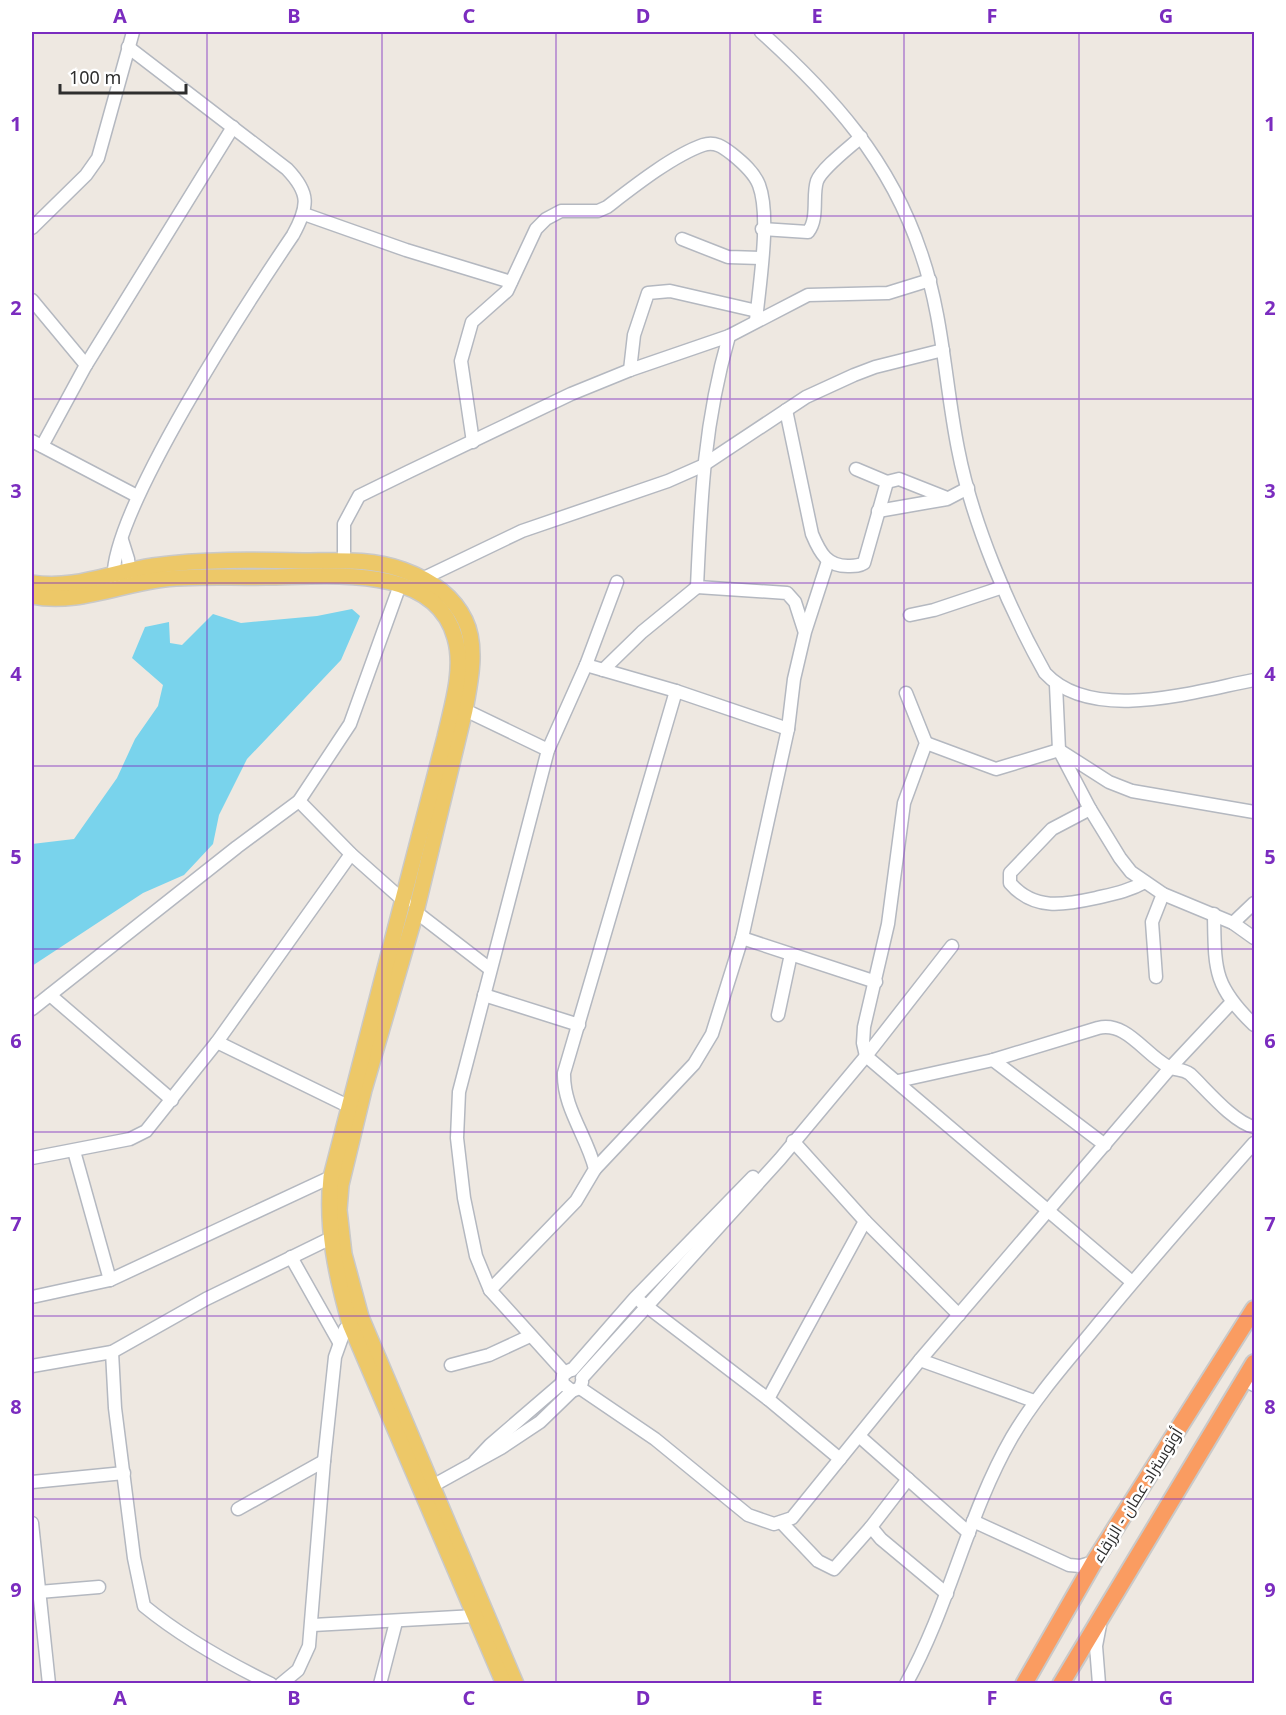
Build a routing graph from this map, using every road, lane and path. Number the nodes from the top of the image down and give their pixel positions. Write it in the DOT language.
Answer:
graph roads {
  1 [pos="133,32"];
  2 [pos="761,32"];
  3 [pos="128,47"];
  4 [pos="233,128"];
  5 [pos="861,136"];
  6 [pos="304,214"];
  7 [pos="32,228"];
  8 [pos="762,229"];
  9 [pos="682,239"];
  10 [pos="761,258"];
  11 [pos="930,280"];
  12 [pos="512,282"];
  13 [pos="32,300"];
  14 [pos="756,316"];
  15 [pos="729,336"];
  16 [pos="943,350"];
  17 [pos="86,365"];
  18 [pos="630,370"];
  19 [pos="786,410"];
  20 [pos="473,442"];
  21 [pos="37,443"];
  22 [pos="702,466"];
  23 [pos="856,469"];
  24 [pos="887,482"];
  25 [pos="968,488"];
  26 [pos="136,496"];
  27 [pos="947,499"];
  28 [pos="878,511"];
  29 [pos="122,539"];
  30 [pos="344,560"];
  31 [pos="828,561"];
  32 [pos="443,567"];
  33 [pos="130,578"];
  34 [pos="424,578"];
  35 [pos="114,582"];
  36 [pos="617,582"];
  37 [pos="32,583"];
  38 [pos="400,585"];
  39 [pos="697,586"];
  40 [pos="1003,586"];
  41 [pos="440,590"];
  42 [pos="32,596"];
  43 [pos="910,615"];
  44 [pos="805,632"];
  45 [pos="586,665"];
  46 [pos="603,670"];
  47 [pos="1254,680"];
  48 [pos="1056,685"];
  49 [pos="676,691"];
  50 [pos="906,693"];
  51 [pos="465,710"];
  52 [pos="788,729"];
  53 [pos="451,740"];
  54 [pos="926,743"];
  55 [pos="548,750"];
  56 [pos="1059,750"];
  57 [pos="299,801"];
  58 [pos="1090,809"];
  59 [pos="1254,812"];
  60 [pos="351,854"];
  61 [pos="1145,882"];
  62 [pos="1163,894"];
  63 [pos="1254,903"];
  64 [pos="410,907"];
  65 [pos="1214,914"];
  66 [pos="1233,923"];
  67 [pos="742,938"];
  68 [pos="1254,938"];
  69 [pos="952,946"];
  70 [pos="791,954"];
  71 [pos="490,969"];
  72 [pos="1156,978"];
  73 [pos="876,982"];
  74 [pos="50,995"];
  75 [pos="484,995"];
  76 [pos="1231,1003"];
  77 [pos="32,1009"];
  78 [pos="778,1015"];
  79 [pos="579,1024"];
  80 [pos="1254,1025"];
  81 [pos="217,1042"];
  82 [pos="866,1056"];
  83 [pos="993,1060"];
  84 [pos="1170,1068"];
  85 [pos="898,1081"];
  86 [pos="172,1100"];
  87 [pos="348,1106"];
  88 [pos="1254,1126"];
  89 [pos="794,1141"];
  90 [pos="1254,1143"];
  91 [pos="1105,1145"];
  92 [pos="74,1151"];
  93 [pos="32,1158"];
  94 [pos="595,1169"];
  95 [pos="331,1177"];
  96 [pos="1051,1210"];
  97 [pos="865,1221"];
  98 [pos="331,1238"];
  99 [pos="291,1257"];
  100 [pos="110,1280"];
  101 [pos="1132,1282"];
  102 [pos="490,1290"];
  103 [pos="32,1297"];
  104 [pos="635,1298"];
  105 [pos="646,1306"];
  106 [pos="1254,1309"];
  107 [pos="959,1315"];
  108 [pos="356,1320"];
  109 [pos="530,1336"];
  110 [pos="339,1342"];
  111 [pos="112,1352"];
  112 [pos="920,1360"];
  113 [pos="1254,1363"];
  114 [pos="451,1365"];
  115 [pos="32,1366"];
  116 [pos="572,1380"];
  117 [pos="1249,1382"];
  118 [pos="768,1399"];
  119 [pos="1034,1401"];
  120 [pos="859,1436"];
  121 [pos="840,1459"];
  122 [pos="324,1461"];
  123 [pos="124,1473"];
  124 [pos="909,1479"];
  125 [pos="32,1482"];
  126 [pos="428,1488"];
  127 [pos="238,1509"];
  128 [pos="781,1522"];
  129 [pos="32,1523"];
  130 [pos="872,1527"];
  131 [pos="971,1527"];
  132 [pos="1094,1562"];
  133 [pos="1069,1565"];
  134 [pos="1082,1584"];
  135 [pos="99,1587"];
  136 [pos="39,1592"];
  137 [pos="947,1594"];
  138 [pos="1103,1615"];
  139 [pos="475,1616"];
  140 [pos="396,1622"];
  141 [pos="313,1625"];
  142 [pos="49,1683"];
  143 [pos="271,1683"];
  144 [pos="281,1683"];
  145 [pos="380,1683"];
  146 [pos="504,1683"];
  147 [pos="516,1683"];
  148 [pos="906,1683"];
  149 [pos="1024,1683"];
  150 [pos="1061,1683"];
  151 [pos="1099,1683"];
  1 -- 3 [label="street"];
  2 -- 5 [label="street"];
  3 -- 4 [label="street"];
  3 -- 7 [label="street"];
  4 -- 6 [label="street"];
  4 -- 17 [label="street"];
  5 -- 8 [label="street"];
  5 -- 11 [label="street"];
  6 -- 12 [label="street"];
  6 -- 26 [label="street"];
  8 -- 10 [label="street"];
  8 -- 12 [label="street"];
  9 -- 10 [label="street"];
  10 -- 14 [label="street"];
  11 -- 14 [label="street"];
  11 -- 16 [label="street"];
  12 -- 20 [label="street"];
  13 -- 17 [label="street"];
  14 -- 15 [label="street"];
  14 -- 18 [label="street"];
  15 -- 18 [label="street"];
  15 -- 22 [label="street"];
  16 -- 19 [label="street"];
  16 -- 25 [label="street"];
  17 -- 21 [label="street"];
  18 -- 20 [label="street"];
  19 -- 22 [label="street"];
  19 -- 31 [label="street"];
  20 -- 30 [label="street"];
  21 -- 26 [label="street"];
  22 -- 32 [label="street"];
  22 -- 39 [label="street"];
  23 -- 24 [label="street"];
  24 -- 27 [label="street"];
  24 -- 28 [label="street"];
  25 -- 27 [label="street"];
  25 -- 40 [label="street"];
  26 -- 29 [label="street"];
  27 -- 28 [label="street"];
  28 -- 31 [label="street"];
  29 -- 33 [label="street"];
  29 -- 35 [label="street"];
  30 -- 33 [label="main road"];
  30 -- 34 [label="main road"];
  31 -- 44 [label="street"];
  32 -- 34 [label="street"];
  32 -- 41 [label="street"];
  33 -- 35 [label="main road"];
  33 -- 38 [label="main road"];
  34 -- 41 [label="main road"];
  35 -- 37 [label="main road"];
  35 -- 42 [label="main road"];
  36 -- 45 [label="street"];
  38 -- 53 [label="main road"];
  38 -- 57 [label="street"];
  39 -- 44 [label="street"];
  39 -- 46 [label="street"];
  40 -- 43 [label="street"];
  40 -- 48 [label="street"];
  41 -- 51 [label="main road"];
  44 -- 52 [label="street"];
  45 -- 46 [label="street"];
  45 -- 55 [label="street"];
  46 -- 49 [label="street"];
  47 -- 48 [label="street"];
  48 -- 56 [label="street"];
  49 -- 52 [label="street"];
  49 -- 79 [label="street"];
  50 -- 54 [label="street"];
  51 -- 53 [label="main road"];
  51 -- 55 [label="street"];
  52 -- 67 [label="street"];
  53 -- 64 [label="main road"];
  54 -- 56 [label="street"];
  54 -- 73 [label="street"];
  55 -- 71 [label="street"];
  56 -- 58 [label="street"];
  56 -- 59 [label="street"];
  57 -- 60 [label="street"];
  57 -- 74 [label="street"];
  58 -- 61 [label="street"];
  58 -- 61 [label="street"];
  60 -- 64 [label="street"];
  60 -- 81 [label="street"];
  61 -- 62 [label="street"];
  62 -- 65 [label="street"];
  62 -- 72 [label="street"];
  63 -- 66 [label="street"];
  64 -- 71 [label="street"];
  64 -- 87 [label="main road"];
  64 -- 108 [label="main road"];
  65 -- 66 [label="street"];
  65 -- 76 [label="street"];
  66 -- 68 [label="street"];
  67 -- 70 [label="street"];
  67 -- 94 [label="street"];
  69 -- 82 [label="street"];
  70 -- 73 [label="street"];
  70 -- 78 [label="street"];
  71 -- 75 [label="street"];
  73 -- 82 [label="street"];
  74 -- 77 [label="street"];
  74 -- 86 [label="street"];
  75 -- 79 [label="street"];
  75 -- 102 [label="street"];
  76 -- 80 [label="street"];
  76 -- 84 [label="street"];
  79 -- 94 [label="street"];
  81 -- 86 [label="street"];
  81 -- 87 [label="street"];
  82 -- 85 [label="street"];
  82 -- 89 [label="street"];
  83 -- 84 [label="street"];
  83 -- 85 [label="street"];
  83 -- 91 [label="street"];
  84 -- 88 [label="street"];
  84 -- 91 [label="street"];
  85 -- 96 [label="street"];
  86 -- 92 [label="street"];
  87 -- 95 [label="main road"];
  89 -- 97 [label="street"];
  89 -- 104 [label="street"];
  89 -- 105 [label="street"];
  90 -- 101 [label="street"];
  91 -- 96 [label="street"];
  92 -- 93 [label="street"];
  92 -- 100 [label="street"];
  94 -- 102 [label="street"];
  95 -- 98 [label="main road"];
  95 -- 100 [label="street"];
  96 -- 101 [label="street"];
  96 -- 107 [label="street"];
  97 -- 107 [label="street"];
  97 -- 118 [label="street"];
  98 -- 99 [label="street"];
  98 -- 108 [label="main road"];
  99 -- 110 [label="street"];
  99 -- 111 [label="street"];
  100 -- 103 [label="street"];
  101 -- 119 [label="street"];
  102 -- 109 [label="street"];
  104 -- 105 [label="street"];
  104 -- 116 [label="street"];
  105 -- 116 [label="street"];
  105 -- 118 [label="street"];
  106 -- 132 [label="highway, أوتوستراد عمان - الزرقاء"];
  107 -- 112 [label="street"];
  108 -- 110 [label="street"];
  108 -- 126 [label="main road"];
  109 -- 114 [label="street"];
  109 -- 116 [label="street"];
  110 -- 122 [label="street"];
  111 -- 115 [label="street"];
  111 -- 123 [label="street"];
  112 -- 119 [label="street"];
  112 -- 120 [label="street"];
  113 -- 117 [label="highway, أوتوستراد عمان - الزرقاء"];
  116 -- 126 [label="street"];
  116 -- 128 [label="street"];
  117 -- 138 [label="highway, أوتوستراد عمان - الزرقاء"];
  118 -- 121 [label="street"];
  119 -- 131 [label="street"];
  120 -- 121 [label="street"];
  120 -- 124 [label="street"];
  121 -- 128 [label="street"];
  122 -- 127 [label="street"];
  122 -- 141 [label="street"];
  123 -- 125 [label="street"];
  123 -- 143 [label="street"];
  124 -- 130 [label="street"];
  124 -- 131 [label="street"];
  126 -- 139 [label="main road"];
  126 -- 147 [label="main road"];
  128 -- 130 [label="street"];
  129 -- 136 [label="street"];
  130 -- 137 [label="street"];
  131 -- 133 [label="street"];
  131 -- 137 [label="street"];
  132 -- 133 [label="street"];
  132 -- 134 [label="highway, أوتوستراد عمان - الزرقاء"];
  133 -- 134 [label="street"];
  134 -- 149 [label="highway, أوتوستراد عمان - الزرقاء"];
  135 -- 136 [label="street"];
  136 -- 142 [label="street"];
  137 -- 148 [label="street"];
  138 -- 150 [label="highway, أوتوستراد عمان - الزرقاء"];
  138 -- 151 [label="street"];
  139 -- 140 [label="street"];
  139 -- 146 [label="main road"];
  140 -- 141 [label="street"];
  140 -- 145 [label="street"];
  141 -- 144 [label="street"];
}
